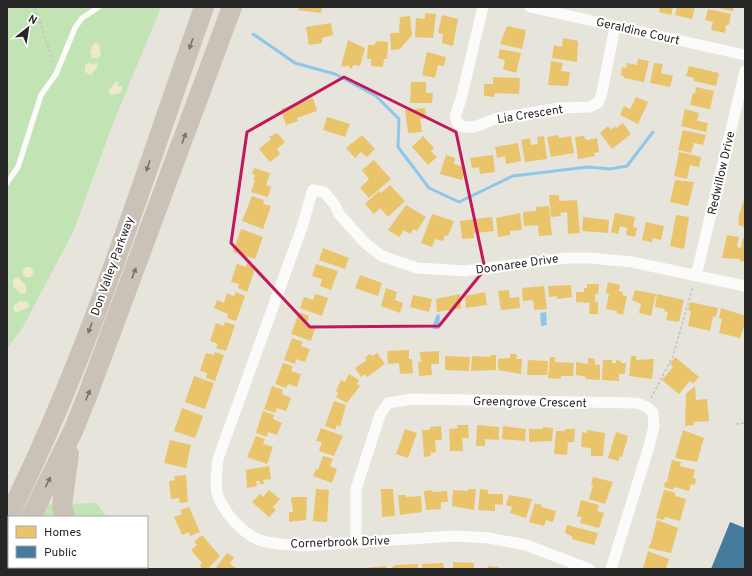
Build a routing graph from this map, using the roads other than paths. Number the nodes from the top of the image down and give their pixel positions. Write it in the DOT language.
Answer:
graph roads {
  1 [pos="99,7"];
  2 [pos="204,7"];
  3 [pos="232,7"];
  4 [pos="482,7"];
  5 [pos="530,7"];
  6 [pos="615,26"];
  7 [pos="745,55"];
  8 [pos="745,71"];
  9 [pos="7,183"];
  10 [pos="318,189"];
  11 [pos="696,276"];
  12 [pos="745,286"];
  13 [pos="73,431"];
  14 [pos="8,516"];
  15 [pos="31,516"];
  16 [pos="65,516"];
  17 [pos="356,542"];
  18 [pos="589,569"];
  19 [pos="611,569"];
  1 -- 9 [label="lane"];
  2 -- 14 [label="highway, Don Valley Parkway, one-way"];
  13 -- 3 [label="highway, Don Valley Parkway, one-way"];
  4 -- 6 [label="street, Lia Crescent"];
  5 -- 6 [label="street, Geraldine Court"];
  6 -- 7 [label="street, Geraldine Court"];
  8 -- 11 [label="street, Redwillow Drive"];
  10 -- 11 [label="street, Doonaree Drive"];
  10 -- 17 [label="street, Cornerbrook Drive"];
  11 -- 12 [label="street, Doonaree Drive"];
  15 -- 13 [label="highway, Don Valley Parkway, one-way"];
  13 -- 16 [label="highway"];
  17 -- 18 [label="street, Cornerbrook Drive"];
  17 -- 19 [label="street, Greengrove Crescent"];
}
